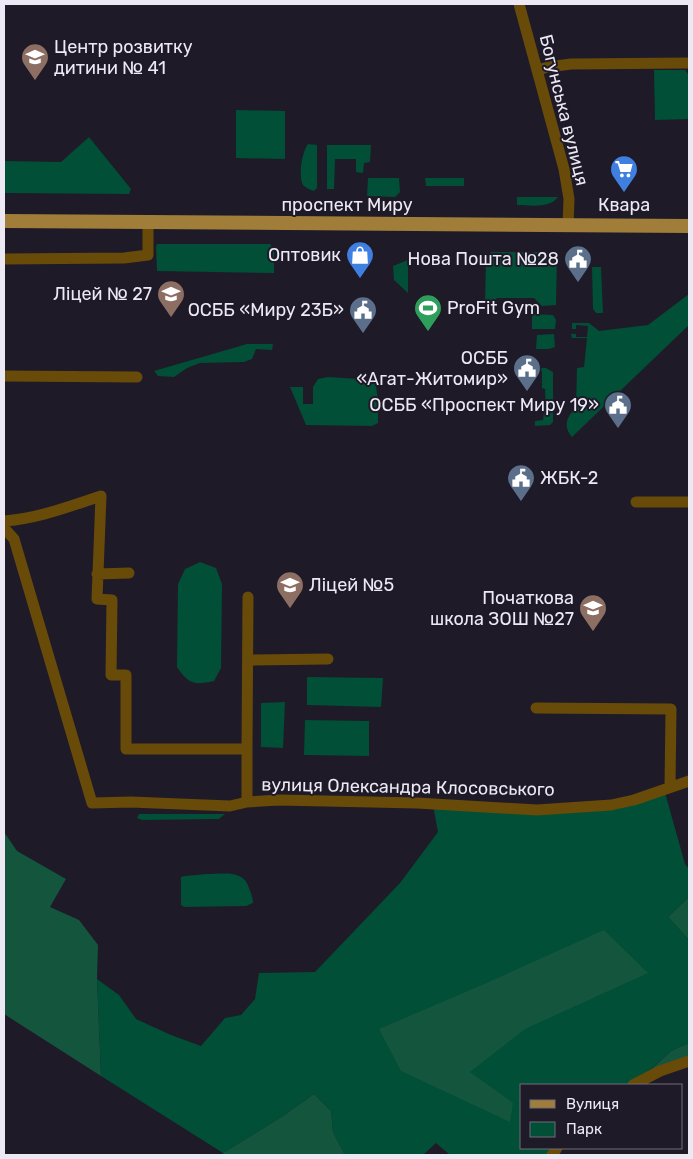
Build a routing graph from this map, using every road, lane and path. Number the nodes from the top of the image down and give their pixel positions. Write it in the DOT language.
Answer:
graph roads {
  1 [pos="519,4"];
  2 [pos="689,63"];
  3 [pos="538,70"];
  4 [pos="4,220"];
  5 [pos="148,222"];
  6 [pos="568,225"];
  7 [pos="689,226"];
  8 [pos="4,259"];
  9 [pos="4,376"];
  10 [pos="137,377"];
  11 [pos="636,502"];
  12 [pos="689,502"];
  13 [pos="4,521"];
  14 [pos="4,528"];
  15 [pos="129,573"];
  16 [pos="97,574"];
  17 [pos="248,597"];
  18 [pos="248,660"];
  19 [pos="328,660"];
  20 [pos="536,708"];
  21 [pos="247,749"];
  22 [pos="689,781"];
  23 [pos="670,787"];
  24 [pos="247,802"];
  25 [pos="689,1061"];
  26 [pos="635,1084"];
  1 -- 3 [label="street, Богунська вулиця"];
  2 -- 3 [label="street"];
  3 -- 6 [label="street, Богунська вулиця"];
  4 -- 5 [label="main road, проспект Миру"];
  5 -- 6 [label="main road, проспект Миру"];
  5 -- 8 [label="street"];
  6 -- 7 [label="main road, проспект Миру"];
  9 -- 10 [label="street"];
  11 -- 12 [label="street"];
  13 -- 16 [label="street"];
  14 -- 24 [label="street, вулиця Олександра Клосовського"];
  15 -- 16 [label="street"];
  16 -- 21 [label="street"];
  17 -- 18 [label="street"];
  18 -- 19 [label="street"];
  18 -- 21 [label="street"];
  20 -- 23 [label="street"];
  21 -- 24 [label="street"];
  22 -- 23 [label="street, вулиця Олександра Клосовського"];
  23 -- 24 [label="street, вулиця Олександра Клосовського"];
  25 -- 26 [label="street"];
}
